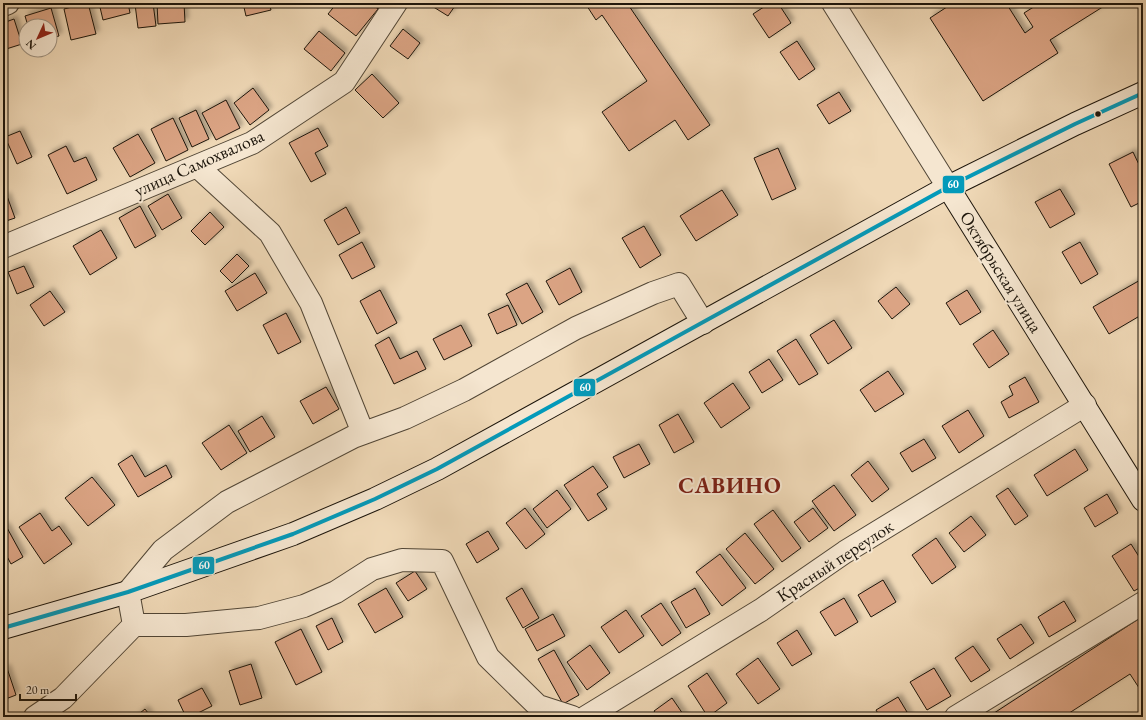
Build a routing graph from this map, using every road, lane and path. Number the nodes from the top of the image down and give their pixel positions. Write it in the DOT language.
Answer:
graph roads {
  1 [pos="8,3"];
  2 [pos="396,3"];
  3 [pos="833,3"];
  4 [pos="3,5"];
  5 [pos="1143,93"];
  6 [pos="198,166"];
  7 [pos="948,187"];
  8 [pos="3,247"];
  9 [pos="703,323"];
  10 [pos="1085,405"];
  11 [pos="363,433"];
  12 [pos="1143,500"];
  13 [pos="128,592"];
  14 [pos="1143,603"];
  15 [pos="134,625"];
  16 [pos="3,628"];
  17 [pos="35,717"];
  18 [pos="572,717"];
  19 [pos="586,717"];
  20 [pos="956,717"];
  1 -- 4 [label="street"];
  2 -- 6 [label="street, улица Самохвалова"];
  3 -- 7 [label="street, Октябрьская улица"];
  5 -- 7 [label="street"];
  6 -- 8 [label="street, улица Самохвалова"];
  6 -- 11 [label="street"];
  7 -- 9 [label="street"];
  7 -- 10 [label="street, Октябрьская улица"];
  9 -- 11 [label="street"];
  9 -- 13 [label="street"];
  10 -- 12 [label="street, Октябрьская улица"];
  10 -- 19 [label="street, Красный переулок"];
  11 -- 13 [label="street"];
  13 -- 15 [label="street"];
  13 -- 16 [label="street"];
  14 -- 20 [label="street"];
  15 -- 17 [label="street"];
  15 -- 18 [label="street"];
}
